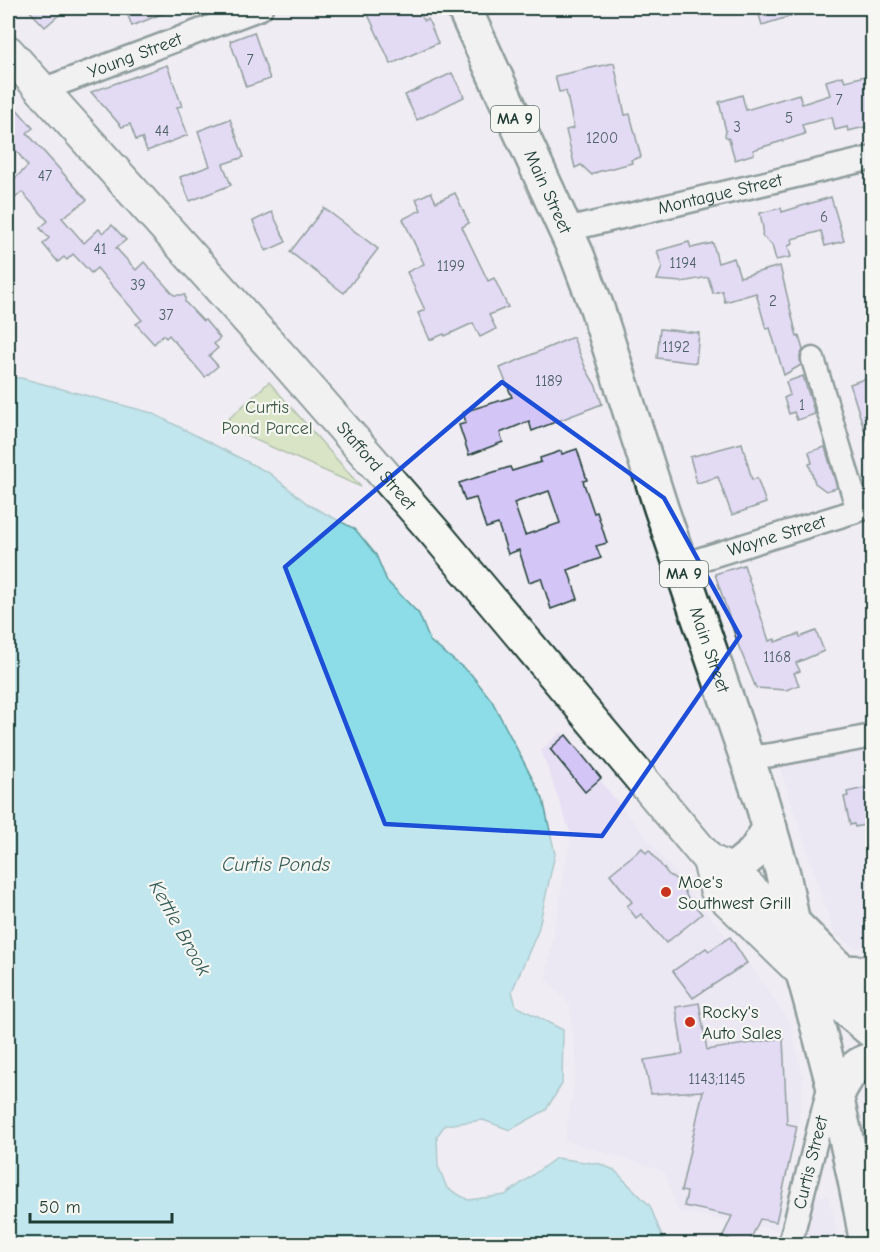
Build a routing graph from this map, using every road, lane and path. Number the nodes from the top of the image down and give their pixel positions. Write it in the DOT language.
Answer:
graph roads {
  1 [pos="261,8"];
  2 [pos="464,8"];
  3 [pos="8,52"];
  4 [pos="42,90"];
  5 [pos="873,158"];
  6 [pos="566,230"];
  7 [pos="813,359"];
  8 [pos="866,508"];
  9 [pos="682,565"];
  10 [pos="873,736"];
  11 [pos="746,758"];
  12 [pos="770,828"];
  13 [pos="721,866"];
  14 [pos="791,921"];
  15 [pos="836,966"];
  16 [pos="873,968"];
  17 [pos="804,973"];
  18 [pos="873,996"];
  19 [pos="873,1031"];
  20 [pos="873,1059"];
  21 [pos="833,1089"];
  22 [pos="790,1245"];
  23 [pos="867,1245"];
  1 -- 4 [label="street, Young Street"];
  2 -- 6 [label="main road, Main Street / MA 9"];
  3 -- 4 [label="main road, Stafford Street"];
  4 -- 13 [label="main road, Stafford Street"];
  5 -- 6 [label="street, Montague Street"];
  6 -- 9 [label="main road, Main Street / MA 9"];
  7 -- 8 [label="street"];
  8 -- 9 [label="street, Wayne Street"];
  9 -- 11 [label="main road, Main Street / MA 9"];
  10 -- 11 [label="street"];
  11 -- 12 [label="main road, Main Street / MA 9"];
  12 -- 13 [label="main road"];
  12 -- 14 [label="main road, Main Street / MA 9"];
  13 -- 14 [label="main road, Stafford Street"];
  13 -- 17 [label="main road, Stafford Street"];
  14 -- 15 [label="main road"];
  14 -- 17 [label="main road, Main Street / MA 9"];
  15 -- 16 [label="street"];
  15 -- 18 [label="main road"];
  17 -- 19 [label="main road"];
  17 -- 21 [label="main road, Main Street"];
  20 -- 21 [label="main road"];
  21 -- 22 [label="street, Curtis Street"];
  21 -- 23 [label="main road, Main Street"];
}
